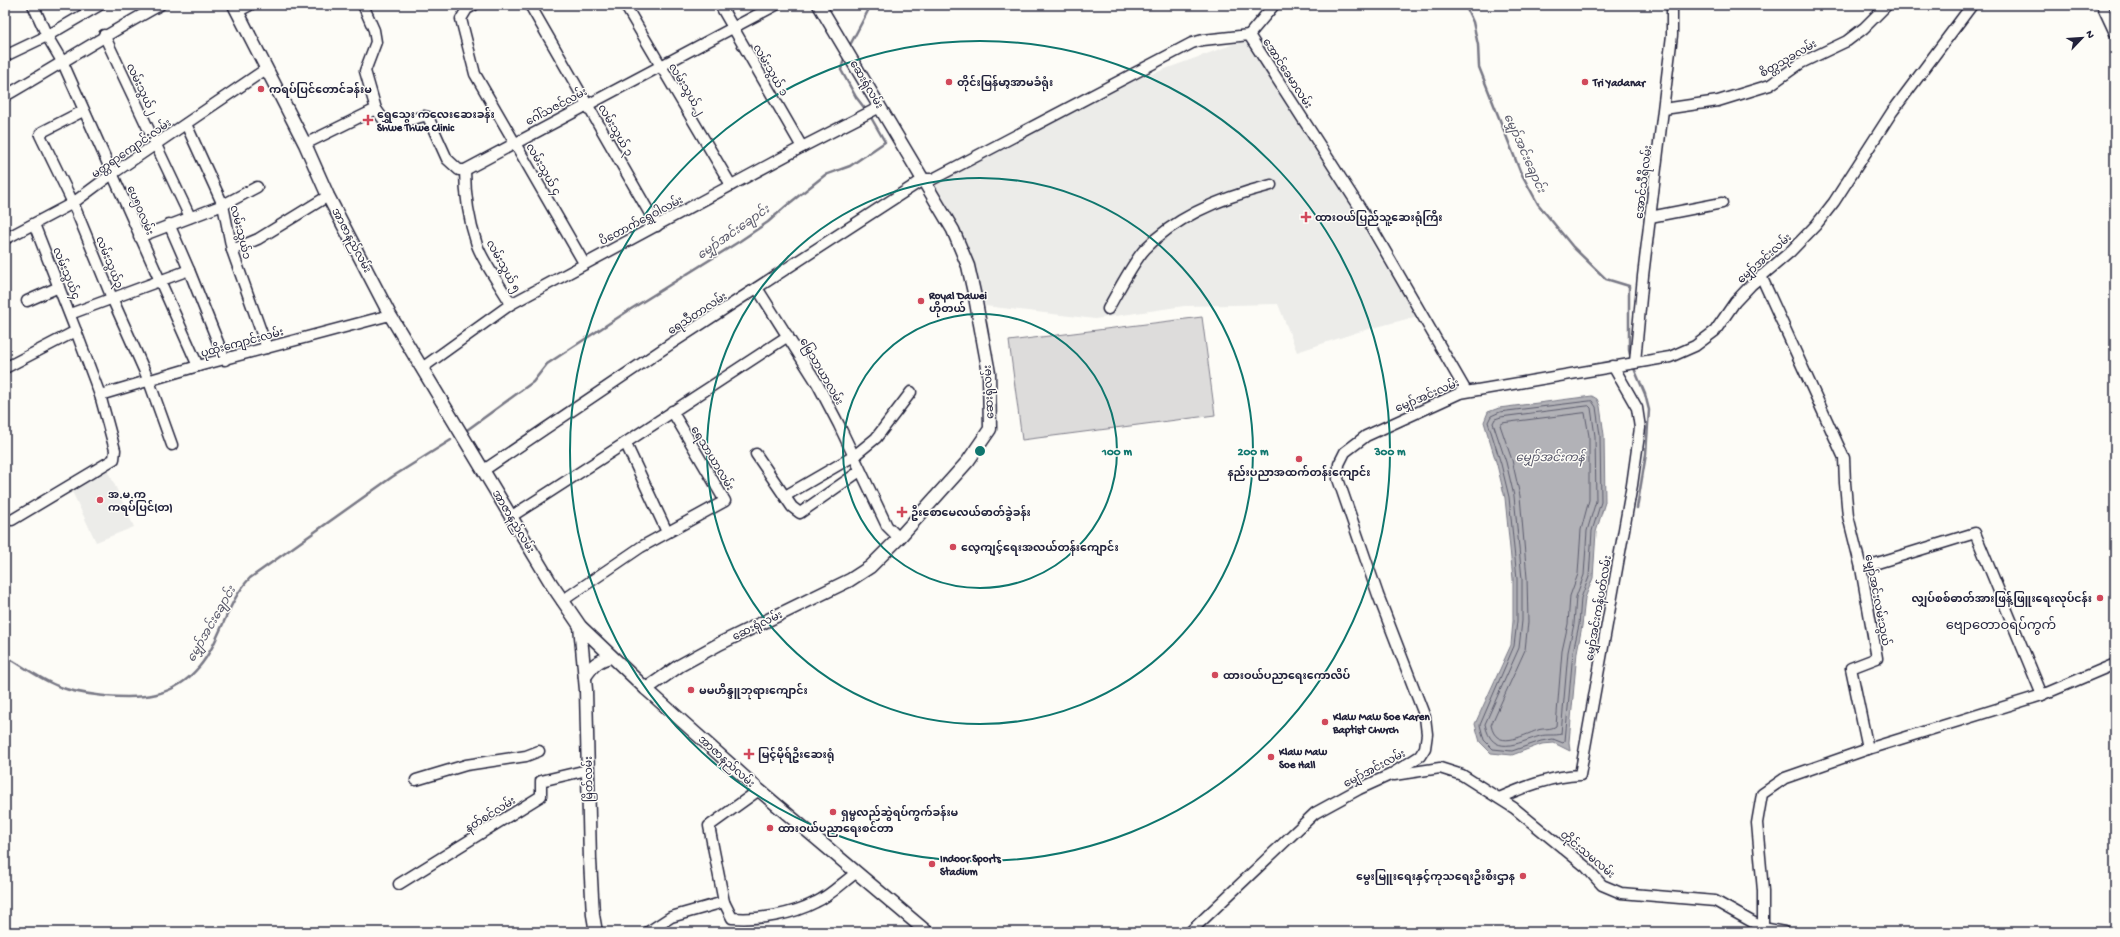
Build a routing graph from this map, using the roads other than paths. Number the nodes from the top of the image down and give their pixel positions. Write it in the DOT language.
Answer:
graph roads {
  1 [pos="33,5"];
  2 [pos="100,5"];
  3 [pos="160,5"];
  4 [pos="250,5"];
  5 [pos="363,5"];
  6 [pos="474,5"];
  7 [pos="530,5"];
  8 [pos="625,5"];
  9 [pos="720,5"];
  10 [pos="776,5"];
  11 [pos="820,5"];
  12 [pos="1274,5"];
  13 [pos="1672,5"];
  14 [pos="1887,5"];
  15 [pos="1972,5"];
  16 [pos="2102,5"];
  17 [pos="236,8"];
  18 [pos="733,28"];
  19 [pos="2115,32"];
  20 [pos="1249,35"];
  21 [pos="47,36"];
  22 [pos="104,36"];
  23 [pos="5,56"];
  24 [pos="63,63"];
  25 [pos="659,66"];
  26 [pos="266,69"];
  27 [pos="5,96"];
  28 [pos="586,104"];
  29 [pos="880,107"];
  30 [pos="376,109"];
  31 [pos="1664,109"];
  32 [pos="83,112"];
  33 [pos="186,124"];
  34 [pos="515,142"];
  35 [pos="305,144"];
  36 [pos="155,146"];
  37 [pos="802,147"];
  38 [pos="465,170"];
  39 [pos="112,174"];
  40 [pos="924,178"];
  41 [pos="731,185"];
  42 [pos="1271,185"];
  43 [pos="257,187"];
  44 [pos="328,196"];
  45 [pos="73,203"];
  46 [pos="1722,203"];
  47 [pos="223,205"];
  48 [pos="190,217"];
  49 [pos="1650,217"];
  50 [pos="34,224"];
  51 [pos="169,224"];
  52 [pos="657,226"];
  53 [pos="139,237"];
  54 [pos="5,239"];
  55 [pos="232,250"];
  56 [pos="584,264"];
  57 [pos="189,270"];
  58 [pos="1761,276"];
  59 [pos="159,280"];
  60 [pos="60,287"];
  61 [pos="756,288"];
  62 [pos="112,298"];
  63 [pos="28,301"];
  64 [pos="511,304"];
  65 [pos="1108,309"];
  66 [pos="70,314"];
  67 [pos="390,314"];
  68 [pos="76,331"];
  69 [pos="788,336"];
  70 [pos="267,348"];
  71 [pos="225,360"];
  72 [pos="1635,362"];
  73 [pos="198,366"];
  74 [pos="1613,366"];
  75 [pos="5,368"];
  76 [pos="422,368"];
  77 [pos="149,381"];
  78 [pos="1466,391"];
  79 [pos="911,392"];
  80 [pos="100,395"];
  81 [pos="672,411"];
  82 [pos="626,444"];
  83 [pos="172,446"];
  84 [pos="756,454"];
  85 [pos="854,456"];
  86 [pos="484,470"];
  87 [pos="860,471"];
  88 [pos="785,496"];
  89 [pos="512,516"];
  90 [pos="12,520"];
  91 [pos="667,532"];
  92 [pos="900,538"];
  93 [pos="1861,568"];
  94 [pos="562,601"];
  95 [pos="580,626"];
  96 [pos="611,657"];
  97 [pos="2115,664"];
  98 [pos="585,677"];
  99 [pos="646,689"];
  100 [pos="2042,696"];
  101 [pos="1868,749"];
  102 [pos="539,751"];
  103 [pos="587,770"];
  104 [pos="1390,776"];
  105 [pos="416,780"];
  106 [pos="759,790"];
  107 [pos="1499,798"];
  108 [pos="856,872"];
  109 [pos="399,884"];
  110 [pos="724,902"];
  111 [pos="1763,928"];
  112 [pos="596,932"];
  113 [pos="648,932"];
  114 [pos="927,932"];
  115 [pos="1190,932"];
  116 [pos="1784,932"];
  1 -- 21 [label="street, ပေ၅၀လမ်း"];
  2 -- 21 [label="street"];
  3 -- 22 [label="street"];
  4 -- 17 [label="street"];
  5 -- 30 [label="street"];
  6 -- 34 [label="street, လမ်းသွယ် ၄"];
  7 -- 28 [label="street, လမ်းသွယ် ၃"];
  8 -- 25 [label="street, လမ်းသွယ် ၂"];
  9 -- 18 [label="street, လမ်းသွယ် ၁"];
  10 -- 18 [label="street, ဂေါ်သဇင်လမ်း"];
  11 -- 29 [label="main road, ဆေးရုံလမ်း"];
  12 -- 20 [label="street"];
  13 -- 31 [label="street, အောင်သီရိလမ်း"];
  14 -- 31 [label="street, စိတ္တသုခလမ်း"];
  15 -- 58 [label="street, မျှော်အင်းလမ်း"];
  16 -- 19 [label="street"];
  17 -- 26 [label="main road, အာဇာနည်လမ်း"];
  18 -- 25 [label="street, ဂေါ်သဇင်လမ်း"];
  18 -- 37 [label="street, လမ်းသွယ် ၁"];
  20 -- 40 [label="street, အောင်ခေမာလမ်း"];
  20 -- 78 [label="street, အောင်ခေမာလမ်း"];
  21 -- 23 [label="street"];
  21 -- 24 [label="street, ပေ၅၀လမ်း"];
  22 -- 24 [label="street"];
  22 -- 36 [label="street, လမ်းသွယ်၂"];
  24 -- 27 [label="street"];
  24 -- 32 [label="street, ပေ၅၀လမ်း"];
  25 -- 28 [label="street, ဂေါ်သဇင်လမ်း"];
  25 -- 41 [label="street, လမ်းသွယ် ၂"];
  26 -- 33 [label="street, မတ္တရာကျောင်းလမ်း"];
  26 -- 35 [label="main road, အာဇာနည်လမ်း"];
  28 -- 34 [label="street, ဂေါ်သဇင်လမ်း"];
  28 -- 52 [label="street, လမ်းသွယ် ၃"];
  29 -- 37 [label="street, ပိတောက်ရွှေဝါလမ်း"];
  29 -- 40 [label="main road, ဆေးရုံလမ်း"];
  30 -- 35 [label="street"];
  30 -- 38 [label="street"];
  31 -- 49 [label="street, အောင်သီရိလမ်း"];
  32 -- 39 [label="street, ပေ၅၀လမ်း"];
  32 -- 45 [label="street, လမ်းသွယ်၃"];
  33 -- 36 [label="street, မတ္တရာကျောင်းလမ်း"];
  33 -- 47 [label="street, လမ်းသွယ်၁"];
  34 -- 38 [label="street, ဂေါ်သဇင်လမ်း"];
  34 -- 56 [label="street, လမ်းသွယ် ၄"];
  35 -- 44 [label="main road, အာဇာနည်လမ်း"];
  36 -- 39 [label="street, မတ္တရာကျောင်းလမ်း"];
  36 -- 48 [label="street, လမ်းသွယ်၂"];
  37 -- 41 [label="street, ပိတောက်ရွှေဝါလမ်း"];
  38 -- 64 [label="street, လမ်းသွယ် ၅"];
  39 -- 45 [label="street, မတ္တရာကျောင်းလမ်း"];
  39 -- 53 [label="street, ပေ၅၀လမ်း"];
  40 -- 61 [label="street, ရေသီတာလမ်း"];
  40 -- 92 [label="main road, ဆေးရုံလမ်း"];
  41 -- 52 [label="street, ပိတောက်ရွှေဝါလမ်း"];
  42 -- 65 [label="street"];
  43 -- 47 [label="street"];
  44 -- 55 [label="street"];
  44 -- 67 [label="main road, အာဇာနည်လမ်း"];
  45 -- 50 [label="street, မတ္တရာကျောင်းလမ်း"];
  45 -- 62 [label="street, လမ်းသွယ်၃"];
  46 -- 49 [label="street"];
  47 -- 48 [label="street"];
  47 -- 55 [label="street, လမ်းသွယ်၁"];
  48 -- 51 [label="street"];
  49 -- 72 [label="street, အောင်သီရိလမ်း"];
  50 -- 54 [label="street, မတ္တရာကျောင်းလမ်း"];
  50 -- 60 [label="street, လမ်းသွယ်၄"];
  51 -- 53 [label="street"];
  51 -- 57 [label="street"];
  52 -- 56 [label="street, ပိတောက်ရွှေဝါလမ်း"];
  53 -- 59 [label="street, ပေ၅၀လမ်း"];
  55 -- 70 [label="street, လမ်းသွယ်၁"];
  56 -- 64 [label="street, ပိတောက်ရွှေဝါလမ်း"];
  57 -- 59 [label="street"];
  57 -- 71 [label="street"];
  58 -- 72 [label="street, မျှော်အင်းလမ်း"];
  58 -- 93 [label="street, မျှော်အင်းလမ်းသွယ်"];
  59 -- 62 [label="street"];
  59 -- 73 [label="street, ပေ၅၀လမ်း"];
  60 -- 63 [label="street"];
  60 -- 66 [label="street, လမ်းသွယ်၄"];
  61 -- 69 [label="street, မြေသာယာလမ်း"];
  61 -- 86 [label="street, ရေသီတာလမ်း"];
  62 -- 66 [label="street"];
  62 -- 77 [label="street, လမ်းသွယ်၃"];
  64 -- 76 [label="street, ပိတောက်ရွှေဝါလမ်း"];
  66 -- 68 [label="street, လမ်းသွယ်၄"];
  67 -- 70 [label="street, ပုထိုးကျောင်းလမ်း"];
  67 -- 76 [label="main road, အာဇာနည်လမ်း"];
  68 -- 75 [label="street"];
  68 -- 80 [label="street"];
  69 -- 81 [label="street"];
  69 -- 85 [label="street, မြေသာယာလမ်း"];
  70 -- 71 [label="street, ပုထိုးကျောင်းလမ်း"];
  71 -- 73 [label="street, ပုထိုးကျောင်းလမ်း"];
  72 -- 74 [label="street, မျှော်အင်းလမ်း"];
  73 -- 77 [label="street, ပုထိုးကျောင်းလမ်း"];
  74 -- 78 [label="street, မျှော်အင်းလမ်း"];
  74 -- 107 [label="street, မျှော်အင်းကန်ပတ်လမ်း"];
  76 -- 86 [label="main road, အာဇာနည်လမ်း"];
  77 -- 80 [label="street, ပုထိုးကျောင်းလမ်း"];
  77 -- 83 [label="street, လမ်းသွယ်၃"];
  78 -- 104 [label="street, မျှော်အင်းလမ်း"];
  79 -- 85 [label="street"];
  80 -- 90 [label="street"];
  81 -- 82 [label="street"];
  81 -- 91 [label="street, ရေသာယာလမ်း"];
  82 -- 89 [label="street"];
  82 -- 91 [label="street"];
  84 -- 88 [label="street"];
  85 -- 87 [label="street, မြေသာယာလမ်း"];
  85 -- 88 [label="street"];
  86 -- 89 [label="main road, အာဇာနည်လမ်း"];
  87 -- 88 [label="street"];
  87 -- 92 [label="street, မြေသာယာလမ်း"];
  89 -- 94 [label="main road, အာဇာနည်လမ်း"];
  91 -- 94 [label="street, ရေသာယာလမ်း"];
  92 -- 99 [label="main road, ဆေးရုံလမ်း"];
  93 -- 100 [label="street"];
  93 -- 101 [label="street, မျှော်အင်းလမ်းသွယ်"];
  94 -- 95 [label="main road, အာဇာနည်လမ်း"];
  95 -- 96 [label="main road, အာဇာနည်လမ်း"];
  95 -- 98 [label="main road, မြိတ်လမ်း"];
  96 -- 98 [label="main road"];
  96 -- 99 [label="main road, အာဇာနည်လမ်း"];
  97 -- 100 [label="street"];
  98 -- 103 [label="main road, မြိတ်လမ်း"];
  99 -- 106 [label="main road, အာဇာနည်လမ်း"];
  100 -- 101 [label="street"];
  101 -- 111 [label="street"];
  102 -- 105 [label="street"];
  103 -- 109 [label="street, နတ်စင်လမ်း"];
  103 -- 112 [label="main road, မြိတ်လမ်း"];
  104 -- 107 [label="street, တိုင်းသမလမ်း"];
  104 -- 115 [label="street, မျှော်အင်းလမ်း"];
  106 -- 108 [label="main road, အာဇာနည်လမ်း"];
  106 -- 110 [label="street"];
  107 -- 111 [label="street, တိုင်းသမလမ်း"];
  108 -- 110 [label="street"];
  108 -- 114 [label="main road, အာဇာနည်လမ်း"];
  110 -- 113 [label="street"];
  111 -- 116 [label="street, တိုင်းသမလမ်း"];
}
